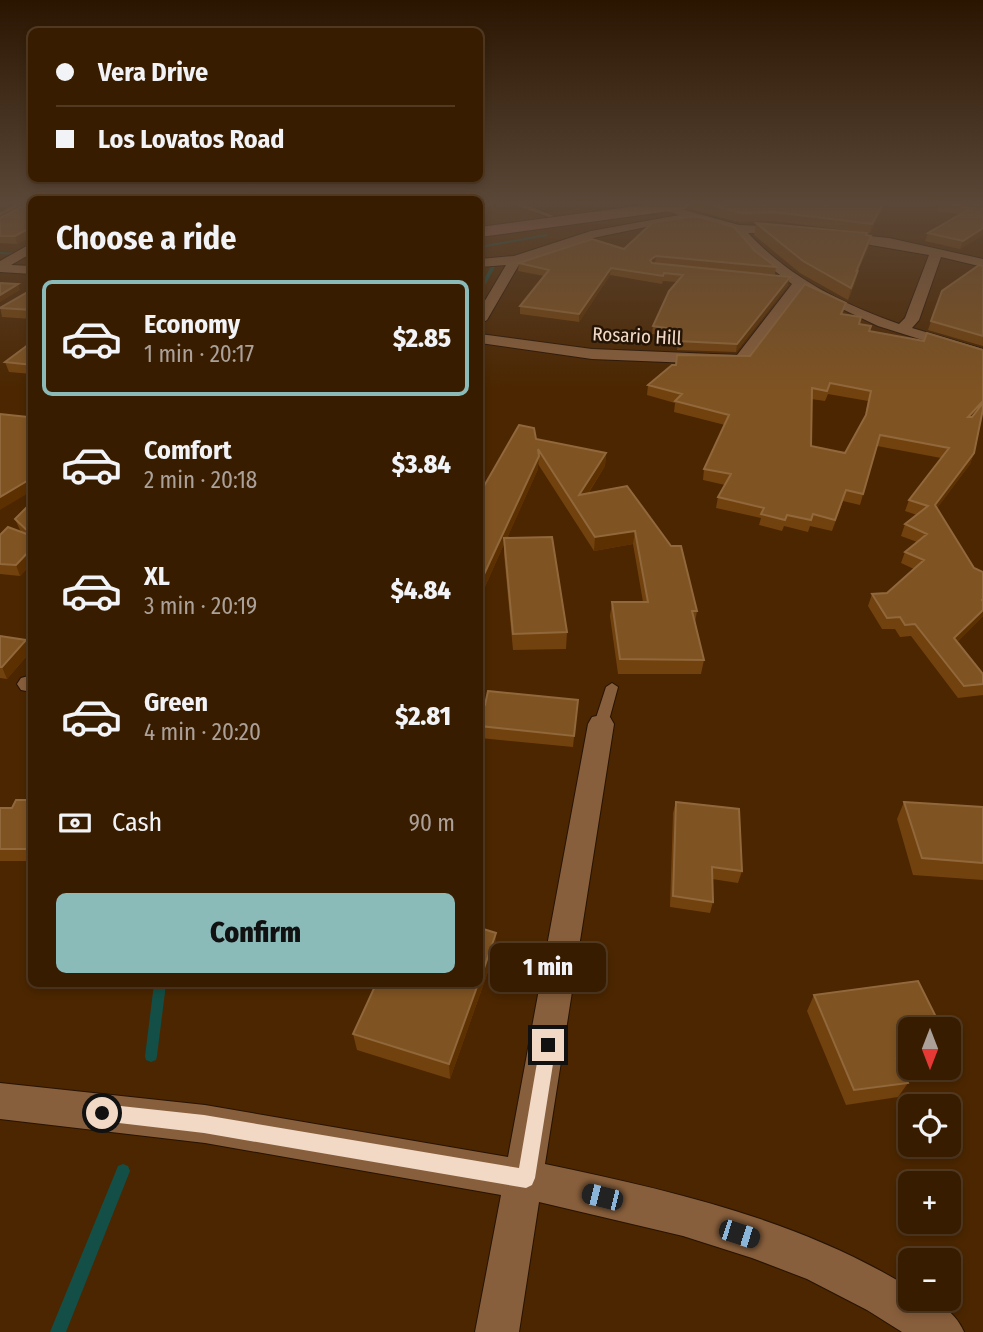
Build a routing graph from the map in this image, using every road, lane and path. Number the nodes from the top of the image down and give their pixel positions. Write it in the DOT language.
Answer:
graph roads {
  1 [pos="2,266"];
  2 [pos="511,266"];
  3 [pos="773,266"];
  4 [pos="931,266"];
  5 [pos="28,269"];
  6 [pos="792,282"];
  7 [pos="483,315"];
  8 [pos="902,329"];
  9 [pos="483,339"];
  10 [pos="983,354"];
  11 [pos="611,687"];
  12 [pos="601,724"];
  13 [pos="0,1101"];
  14 [pos="526,1178"];
  15 [pos="497,1332"];
  16 [pos="942,1332"];
  1 -- 5 [label="street"];
  2 -- 7 [label="street"];
  3 -- 6 [label="street"];
  4 -- 8 [label="street"];
  6 -- 8 [label="street"];
  6 -- 9 [label="street, Rosario Hill"];
  8 -- 10 [label="street"];
  11 -- 12 [label="lane"];
  12 -- 14 [label="street"];
  13 -- 14 [label="street"];
  14 -- 15 [label="street"];
  14 -- 16 [label="street"];
}
